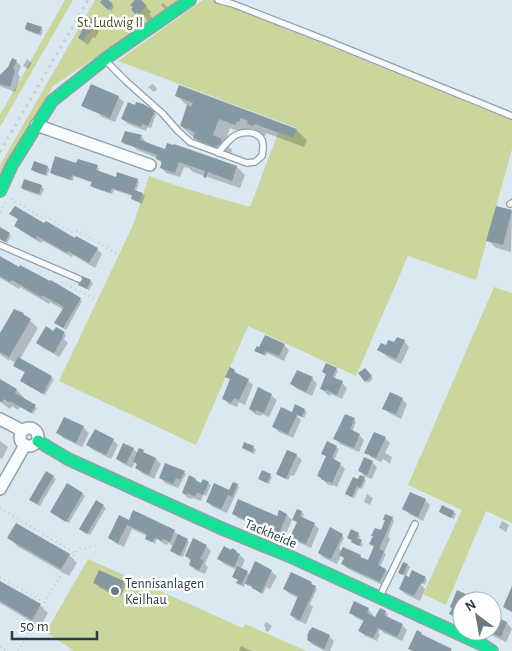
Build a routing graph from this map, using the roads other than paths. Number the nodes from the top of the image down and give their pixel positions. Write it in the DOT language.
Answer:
graph roads {
  1 [pos="190,0"];
  2 [pos="218,0"];
  3 [pos="105,59"];
  4 [pos="512,116"];
  5 [pos="36,125"];
  6 [pos="218,153"];
  7 [pos="150,165"];
  8 [pos="0,191"];
  9 [pos="0,246"];
  10 [pos="79,279"];
  11 [pos="0,419"];
  12 [pos="23,431"];
  13 [pos="38,441"];
  14 [pos="25,445"];
  15 [pos="0,489"];
  16 [pos="415,524"];
  17 [pos="379,598"];
  18 [pos="492,651"];
  1 -- 3 [label="street"];
  2 -- 4 [label="lane"];
  3 -- 5 [label="street"];
  3 -- 6 [label="lane"];
  5 -- 7 [label="street"];
  5 -- 8 [label="street"];
  6 -- 6 [label="lane"];
  9 -- 10 [label="lane"];
  11 -- 12 [label="street, Tackheide"];
  12 -- 13 [label="street, Tackheide"];
  12 -- 14 [label="street"];
  13 -- 14 [label="street"];
  13 -- 17 [label="street, Tackheide"];
  14 -- 15 [label="street"];
  16 -- 17 [label="lane"];
  17 -- 18 [label="street, Tackheide"];
}
